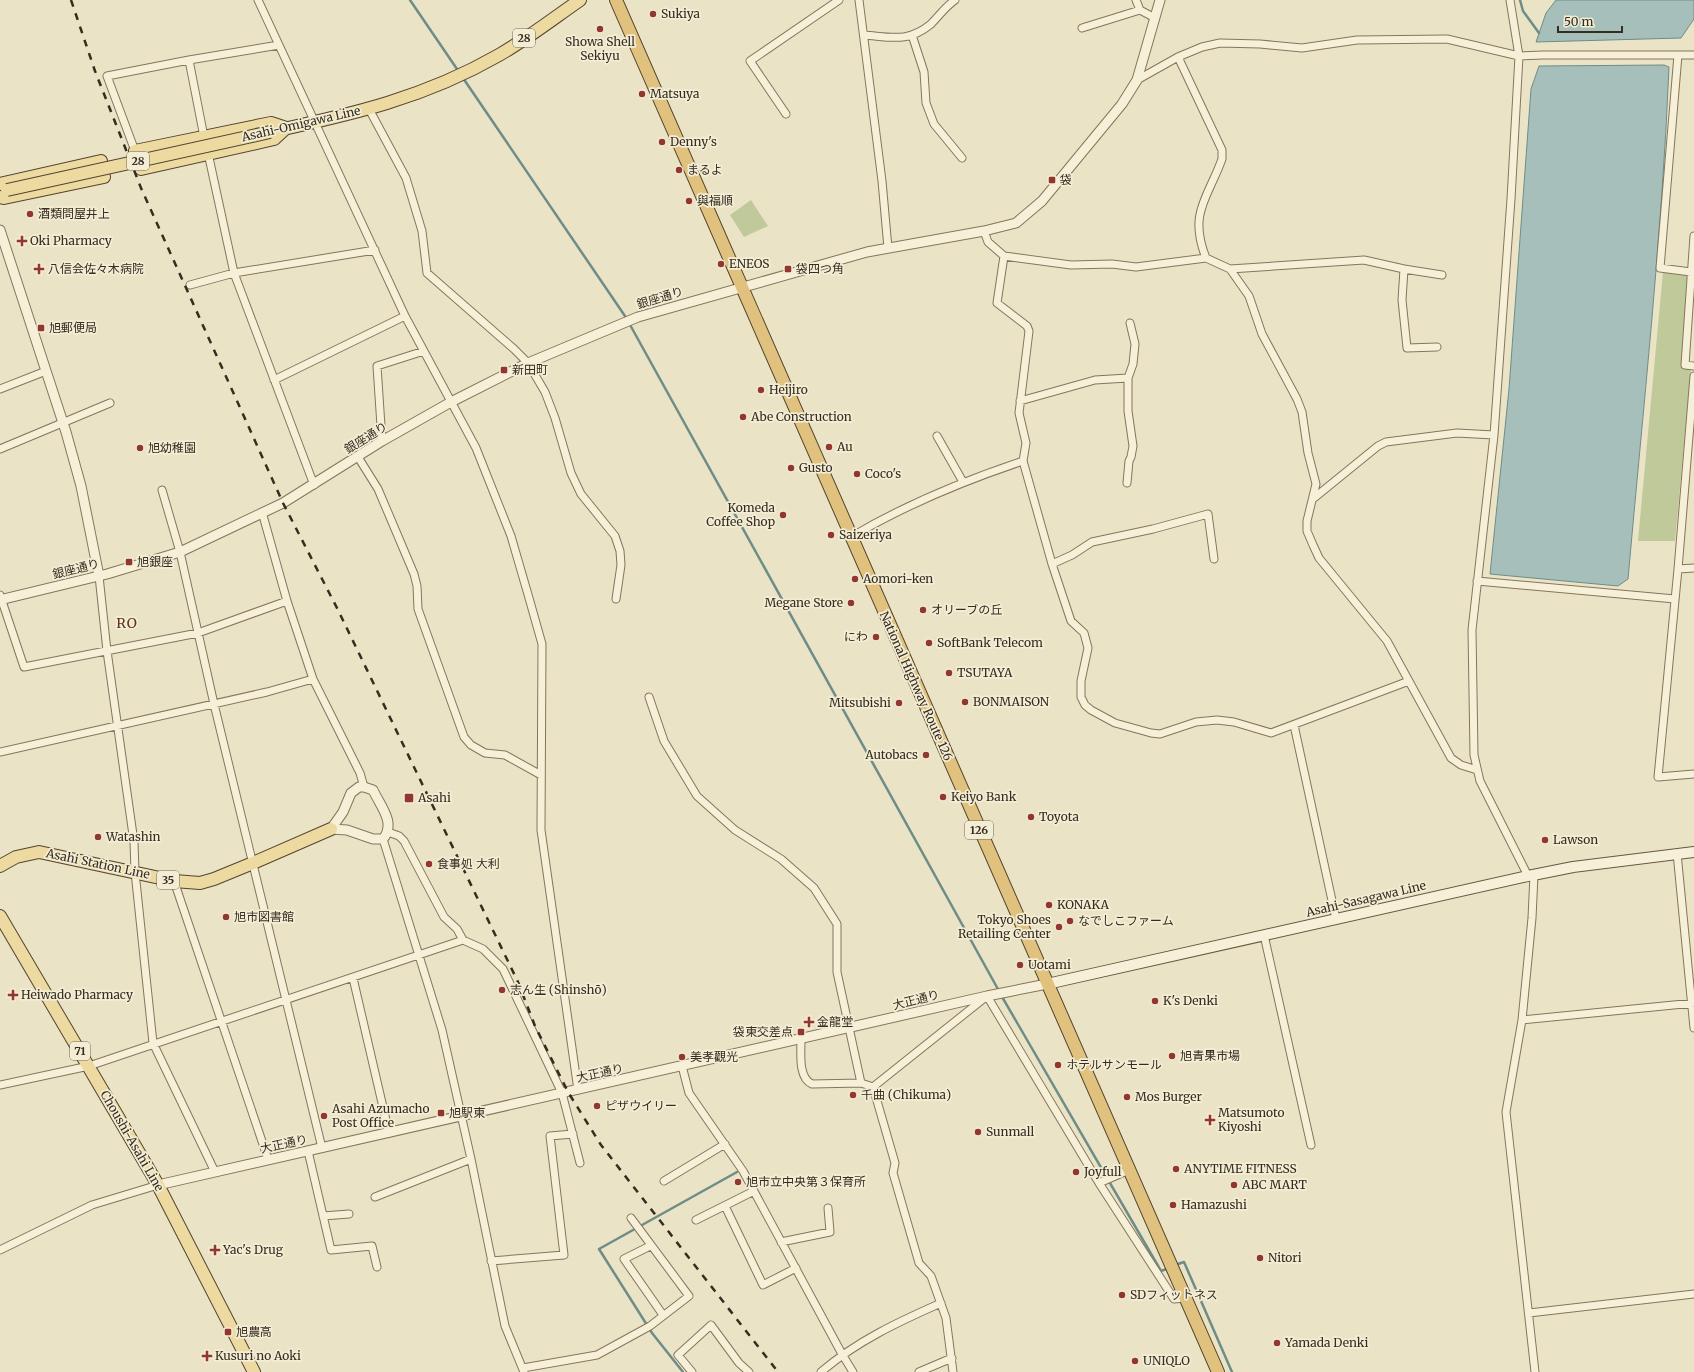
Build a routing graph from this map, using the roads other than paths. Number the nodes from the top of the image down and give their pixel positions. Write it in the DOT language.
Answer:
graph roads {
  1 [pos="258,0"];
  2 [pos="580,0"];
  3 [pos="616,0"];
  4 [pos="839,0"];
  5 [pos="859,0"];
  6 [pos="955,0"];
  7 [pos="1136,0"];
  8 [pos="1160,0"];
  9 [pos="1510,0"];
  10 [pos="1140,10"];
  11 [pos="1155,18"];
  12 [pos="1082,28"];
  13 [pos="864,35"];
  14 [pos="912,35"];
  15 [pos="279,45"];
  16 [pos="1678,55"];
  17 [pos="1694,55"];
  18 [pos="1519,56"];
  19 [pos="1178,57"];
  20 [pos="189,60"];
  21 [pos="1137,80"];
  22 [pos="369,109"];
  23 [pos="786,114"];
  24 [pos="316,122"];
  25 [pos="286,128"];
  26 [pos="204,137"];
  27 [pos="135,151"];
  28 [pos="208,153"];
  29 [pos="962,158"];
  30 [pos="2,190"];
  31 [pos="0,230"];
  32 [pos="984,232"];
  33 [pos="1694,236"];
  34 [pos="888,248"];
  35 [pos="375,250"];
  36 [pos="1004,256"];
  37 [pos="1206,258"];
  38 [pos="1230,269"];
  39 [pos="1404,269"];
  40 [pos="1691,272"];
  41 [pos="234,273"];
  42 [pos="1442,275"];
  43 [pos="190,285"];
  44 [pos="742,288"];
  45 [pos="405,316"];
  46 [pos="1130,323"];
  47 [pos="1437,347"];
  48 [pos="424,351"];
  49 [pos="528,363"];
  50 [pos="1694,366"];
  51 [pos="46,371"];
  52 [pos="1694,376"];
  53 [pos="1128,378"];
  54 [pos="274,380"];
  55 [pos="0,389"];
  56 [pos="1020,401"];
  57 [pos="451,402"];
  58 [pos="110,403"];
  59 [pos="63,423"];
  60 [pos="1494,435"];
  61 [pos="937,436"];
  62 [pos="382,441"];
  63 [pos="0,449"];
  64 [pos="358,457"];
  65 [pos="1023,461"];
  66 [pos="963,482"];
  67 [pos="1127,483"];
  68 [pos="314,485"];
  69 [pos="162,490"];
  70 [pos="1314,498"];
  71 [pos="262,512"];
  72 [pos="851,537"];
  73 [pos="180,552"];
  74 [pos="1214,559"];
  75 [pos="1052,564"];
  76 [pos="1694,568"];
  77 [pos="1678,569"];
  78 [pos="99,576"];
  79 [pos="1476,581"];
  80 [pos="1,598"];
  81 [pos="616,599"];
  82 [pos="1675,599"];
  83 [pos="287,601"];
  84 [pos="198,633"];
  85 [pos="107,651"];
  86 [pos="313,679"];
  87 [pos="1409,681"];
  88 [pos="649,697"];
  89 [pos="214,704"];
  90 [pos="117,725"];
  91 [pos="1294,725"];
  92 [pos="0,752"];
  93 [pos="1477,770"];
  94 [pos="1694,774"];
  95 [pos="541,775"];
  96 [pos="364,787"];
  97 [pos="331,829"];
  98 [pos="386,836"];
  99 [pos="1694,852"];
  100 [pos="1677,854"];
  101 [pos="253,864"];
  102 [pos="0,866"];
  103 [pos="135,872"];
  104 [pos="1531,875"];
  105 [pos="174,881"];
  106 [pos="0,916"];
  107 [pos="1336,919"];
  108 [pos="1264,935"];
  109 [pos="463,940"];
  110 [pos="420,954"];
  111 [pos="353,978"];
  112 [pos="1047,984"];
  113 [pos="987,996"];
  114 [pos="287,1000"];
  115 [pos="1692,1003"];
  116 [pos="1522,1020"];
  117 [pos="221,1022"];
  118 [pos="1694,1028"];
  119 [pos="849,1029"];
  120 [pos="801,1039"];
  121 [pos="154,1043"];
  122 [pos="89,1066"];
  123 [pos="682,1066"];
  124 [pos="860,1083"];
  125 [pos="0,1085"];
  126 [pos="873,1087"];
  127 [pos="578,1090"];
  128 [pos="562,1093"];
  129 [pos="460,1116"];
  130 [pos="389,1133"];
  131 [pos="573,1134"];
  132 [pos="725,1144"];
  133 [pos="1311,1145"];
  134 [pos="322,1148"];
  135 [pos="308,1151"];
  136 [pos="268,1159"];
  137 [pos="471,1159"];
  138 [pos="580,1163"];
  139 [pos="1129,1170"];
  140 [pos="215,1172"];
  141 [pos="664,1181"];
  142 [pos="1101,1182"];
  143 [pos="158,1186"];
  144 [pos="754,1191"];
  145 [pos="375,1197"];
  146 [pos="725,1206"];
  147 [pos="828,1208"];
  148 [pos="349,1214"];
  149 [pos="323,1216"];
  150 [pos="631,1218"];
  151 [pos="696,1220"];
  152 [pos="781,1242"];
  153 [pos="650,1246"];
  154 [pos="0,1250"];
  155 [pos="491,1261"];
  156 [pos="377,1267"];
  157 [pos="796,1268"];
  158 [pos="1694,1294"];
  159 [pos="1185,1298"];
  160 [pos="941,1303"];
  161 [pos="1529,1313"];
  162 [pos="663,1315"];
  163 [pos="842,1354"];
  164 [pos="952,1358"];
  165 [pos="523,1370"];
  166 [pos="254,1372"];
  167 [pos="692,1372"];
  168 [pos="749,1372"];
  169 [pos="822,1372"];
  170 [pos="853,1372"];
  171 [pos="919,1372"];
  172 [pos="953,1372"];
  173 [pos="1218,1372"];
  174 [pos="1535,1372"];
  1 -- 15 [label="street"];
  2 -- 22 [label="main road, Asahi-Omigawa Line / 28"];
  3 -- 44 [label="highway, National Highway Route 126 / 126"];
  4 -- 23 [label="street"];
  5 -- 13 [label="street"];
  6 -- 14 [label="street"];
  7 -- 10 [label="street"];
  8 -- 11 [label="street, 銀座通り"];
  9 -- 18 [label="street"];
  10 -- 11 [label="street"];
  10 -- 12 [label="street"];
  11 -- 21 [label="street, 銀座通り"];
  13 -- 14 [label="street"];
  13 -- 34 [label="street"];
  14 -- 29 [label="street"];
  15 -- 20 [label="street"];
  15 -- 24 [label="street"];
  16 -- 17 [label="street"];
  16 -- 18 [label="street"];
  16 -- 40 [label="street"];
  18 -- 19 [label="street"];
  18 -- 60 [label="street"];
  19 -- 21 [label="street"];
  19 -- 37 [label="street"];
  20 -- 26 [label="street"];
  20 -- 27 [label="street"];
  21 -- 32 [label="street, 銀座通り"];
  22 -- 24 [label="main road, Asahi-Omigawa Line / 28"];
  22 -- 49 [label="street"];
  24 -- 25 [label="main road, Asahi-Omigawa Line / 28"];
  24 -- 35 [label="street"];
  25 -- 26 [label="main road"];
  25 -- 28 [label="main road"];
  25 -- 30 [label="main road, Asahi-Omigawa Line / 28, bridge"];
  26 -- 27 [label="main road"];
  27 -- 28 [label="main road"];
  28 -- 41 [label="street"];
  30 -- 30 [label="main road"];
  31 -- 51 [label="street"];
  32 -- 34 [label="street, 銀座通り"];
  32 -- 36 [label="street"];
  33 -- 40 [label="street"];
  34 -- 44 [label="street, 銀座通り"];
  35 -- 41 [label="street"];
  35 -- 45 [label="street"];
  36 -- 37 [label="street"];
  36 -- 56 [label="street"];
  37 -- 38 [label="street"];
  38 -- 39 [label="street"];
  38 -- 70 [label="street"];
  39 -- 42 [label="street"];
  39 -- 47 [label="street"];
  40 -- 50 [label="street"];
  41 -- 43 [label="street"];
  41 -- 54 [label="street"];
  44 -- 49 [label="street, 銀座通り"];
  44 -- 72 [label="highway, National Highway Route 126 / 126"];
  45 -- 48 [label="street"];
  45 -- 54 [label="street"];
  46 -- 53 [label="street"];
  48 -- 57 [label="street"];
  48 -- 62 [label="street"];
  49 -- 57 [label="street, 銀座通り"];
  49 -- 81 [label="street"];
  51 -- 55 [label="street"];
  51 -- 59 [label="street"];
  52 -- 77 [label="street"];
  53 -- 56 [label="street"];
  53 -- 67 [label="street"];
  54 -- 68 [label="street"];
  56 -- 65 [label="street"];
  57 -- 62 [label="street, 銀座通り"];
  57 -- 95 [label="street"];
  58 -- 59 [label="street"];
  59 -- 63 [label="street"];
  59 -- 78 [label="street"];
  60 -- 70 [label="street"];
  60 -- 79 [label="street"];
  61 -- 66 [label="street"];
  62 -- 64 [label="street, 銀座通り"];
  64 -- 68 [label="street, 銀座通り"];
  64 -- 95 [label="street"];
  65 -- 66 [label="street"];
  65 -- 75 [label="street"];
  66 -- 72 [label="street"];
  68 -- 71 [label="street, 銀座通り"];
  69 -- 73 [label="street"];
  70 -- 87 [label="street"];
  71 -- 73 [label="street, 銀座通り"];
  71 -- 83 [label="street"];
  72 -- 112 [label="highway, National Highway Route 126 / 126"];
  73 -- 78 [label="street, 銀座通り"];
  73 -- 84 [label="street"];
  74 -- 75 [label="street"];
  75 -- 91 [label="street"];
  76 -- 77 [label="street"];
  77 -- 82 [label="street"];
  78 -- 80 [label="street, 銀座通り"];
  78 -- 85 [label="street"];
  79 -- 82 [label="street"];
  79 -- 93 [label="street"];
  80 -- 85 [label="street"];
  82 -- 94 [label="street"];
  83 -- 84 [label="street"];
  83 -- 86 [label="street"];
  84 -- 85 [label="street"];
  84 -- 89 [label="street"];
  85 -- 90 [label="street"];
  86 -- 89 [label="street"];
  86 -- 96 [label="street"];
  87 -- 91 [label="street"];
  87 -- 93 [label="street"];
  88 -- 119 [label="street"];
  89 -- 90 [label="street"];
  89 -- 101 [label="street"];
  90 -- 92 [label="street"];
  90 -- 103 [label="street"];
  91 -- 107 [label="street"];
  93 -- 104 [label="street"];
  95 -- 127 [label="street"];
  96 -- 97 [label="street"];
  96 -- 98 [label="street"];
  97 -- 98 [label="street"];
  97 -- 101 [label="main road, Asahi Station Line / 35"];
  98 -- 109 [label="street"];
  98 -- 110 [label="street"];
  99 -- 100 [label="main road, Asahi-Sasagawa Line"];
  100 -- 104 [label="main road, Asahi-Sasagawa Line"];
  100 -- 115 [label="street"];
  101 -- 105 [label="main road, Asahi Station Line / 35"];
  101 -- 114 [label="street"];
  102 -- 103 [label="main road, Asahi Station Line / 35"];
  103 -- 105 [label="main road, Asahi Station Line / 35"];
  103 -- 121 [label="street"];
  104 -- 107 [label="main road, Asahi-Sasagawa Line"];
  104 -- 116 [label="street"];
  105 -- 117 [label="street"];
  106 -- 122 [label="main road, Choushi-Asahi Line / 71"];
  107 -- 108 [label="main road, Asahi-Sasagawa Line"];
  108 -- 112 [label="main road, Asahi-Sasagawa Line"];
  108 -- 133 [label="street"];
  109 -- 110 [label="street"];
  109 -- 128 [label="street"];
  110 -- 111 [label="street"];
  110 -- 129 [label="street"];
  111 -- 114 [label="street"];
  111 -- 130 [label="street"];
  112 -- 113 [label="street, 大正通り"];
  112 -- 139 [label="highway, National Highway Route 126 / 126"];
  113 -- 119 [label="street, 大正通り"];
  113 -- 126 [label="street"];
  113 -- 142 [label="street"];
  114 -- 117 [label="street"];
  114 -- 134 [label="street"];
  115 -- 116 [label="street"];
  115 -- 118 [label="street"];
  116 -- 161 [label="street"];
  117 -- 121 [label="street"];
  117 -- 136 [label="street"];
  119 -- 120 [label="street, 大正通り"];
  119 -- 124 [label="street"];
  120 -- 123 [label="street, 大正通り"];
  120 -- 124 [label="street"];
  121 -- 122 [label="street"];
  121 -- 140 [label="street"];
  122 -- 125 [label="street"];
  122 -- 143 [label="main road, Choushi-Asahi Line / 71"];
  123 -- 127 [label="street, 大正通り"];
  123 -- 132 [label="street"];
  124 -- 126 [label="street"];
  126 -- 160 [label="street"];
  127 -- 128 [label="street, 大正通り"];
  128 -- 129 [label="street, 大正通り"];
  128 -- 131 [label="street"];
  129 -- 130 [label="street, 大正通り"];
  129 -- 137 [label="street"];
  130 -- 134 [label="street, 大正通り"];
  131 -- 138 [label="street"];
  131 -- 155 [label="street"];
  132 -- 141 [label="street"];
  132 -- 144 [label="street"];
  134 -- 135 [label="street, 大正通り"];
  135 -- 136 [label="street, 大正通り"];
  135 -- 149 [label="street"];
  136 -- 140 [label="street, 大正通り"];
  137 -- 145 [label="street"];
  137 -- 155 [label="street"];
  139 -- 142 [label="street"];
  139 -- 159 [label="highway, National Highway Route 126 / 126"];
  140 -- 143 [label="street, 大正通り"];
  142 -- 159 [label="street"];
  143 -- 154 [label="street"];
  143 -- 166 [label="main road, Choushi-Asahi Line / 71"];
  144 -- 146 [label="street"];
  144 -- 152 [label="street"];
  146 -- 151 [label="street"];
  146 -- 157 [label="street"];
  147 -- 152 [label="street"];
  148 -- 149 [label="street"];
  149 -- 156 [label="street"];
  150 -- 153 [label="street"];
  152 -- 157 [label="street"];
  153 -- 162 [label="street"];
  153 -- 162 [label="street"];
  155 -- 165 [label="street"];
  157 -- 163 [label="street"];
  158 -- 161 [label="street"];
  159 -- 173 [label="highway, National Highway Route 126 / 126"];
  160 -- 163 [label="street"];
  160 -- 164 [label="street"];
  161 -- 174 [label="street"];
  162 -- 165 [label="street"];
  163 -- 169 [label="street"];
  163 -- 170 [label="street"];
  164 -- 171 [label="street"];
  164 -- 172 [label="street"];
  167 -- 168 [label="street"];
}
